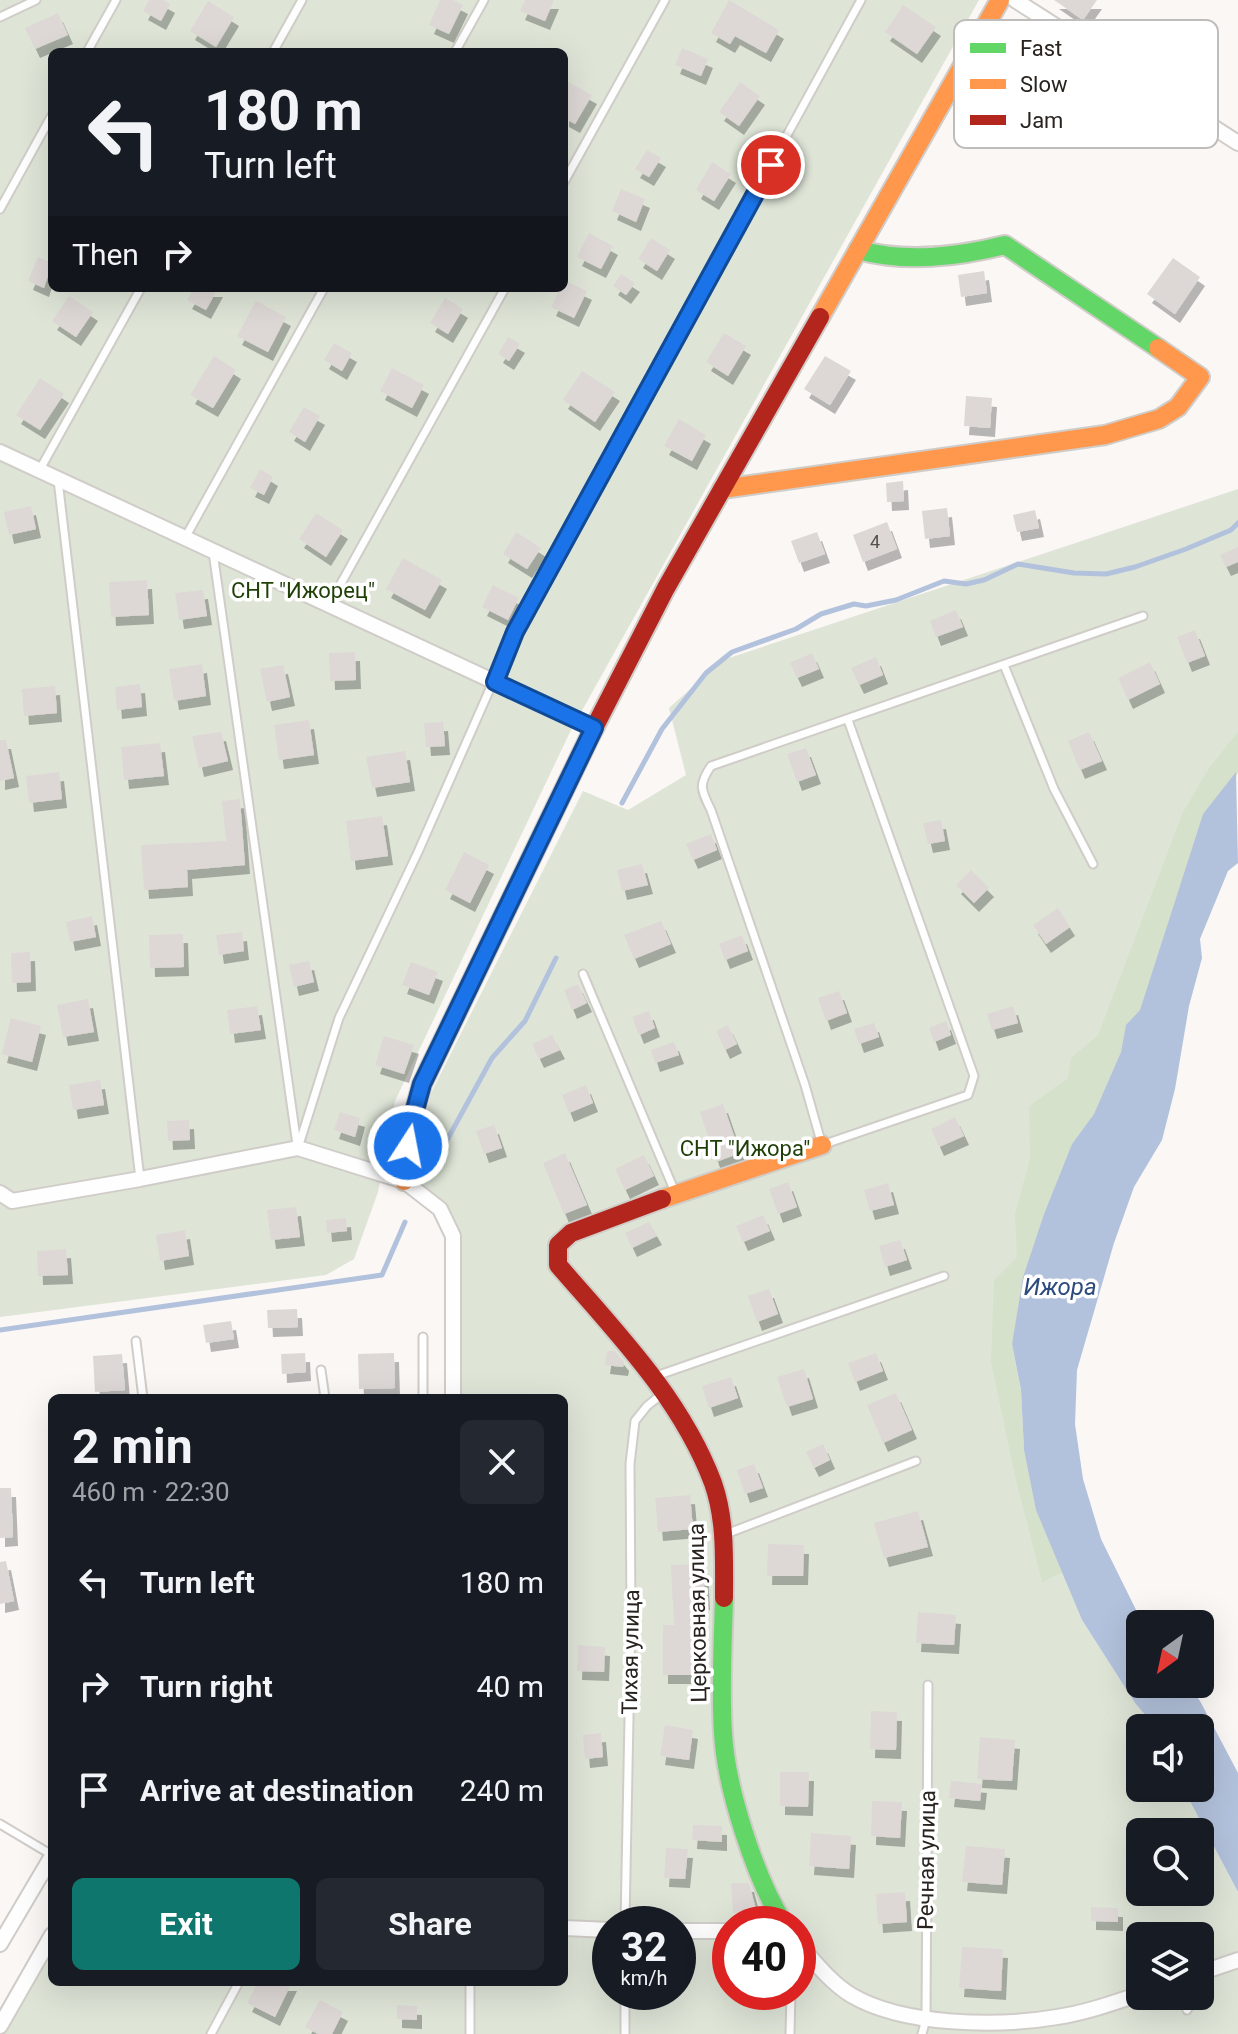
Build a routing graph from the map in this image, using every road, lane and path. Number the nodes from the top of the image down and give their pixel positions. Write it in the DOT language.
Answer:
graph roads {
  1 [pos="36,0"];
  2 [pos="116,0"];
  3 [pos="302,0"];
  4 [pos="484,0"];
  5 [pos="665,0"];
  6 [pos="861,0"];
  7 [pos="1000,0"];
  8 [pos="1015,0"];
  9 [pos="0,17"];
  10 [pos="989,20"];
  11 [pos="1046,20"];
  12 [pos="89,48"];
  13 [pos="275,48"];
  14 [pos="457,48"];
  15 [pos="954,81"];
  16 [pos="48,122"];
  17 [pos="1218,130"];
  18 [pos="1238,143"];
  19 [pos="568,175"];
  20 [pos="0,209"];
  21 [pos="858,250"];
  22 [pos="139,292"];
  23 [pos="322,292"];
  24 [pos="503,292"];
  25 [pos="0,452"];
  26 [pos="39,471"];
  27 [pos="58,480"];
  28 [pos="722,489"];
  29 [pos="184,538"];
  30 [pos="213,551"];
  31 [pos="329,605"];
  32 [pos="1143,616"];
  33 [pos="1004,665"];
  34 [pos="495,682"];
  35 [pos="848,720"];
  36 [pos="594,728"];
  37 [pos="1093,864"];
  38 [pos="583,974"];
  39 [pos="822,1145"];
  40 [pos="298,1148"];
  41 [pos="140,1179"];
  42 [pos="404,1181"];
  43 [pos="0,1193"];
  44 [pos="675,1194"];
  45 [pos="944,1276"];
  46 [pos="423,1337"];
  47 [pos="136,1341"];
  48 [pos="321,1370"];
  49 [pos="659,1385"];
  50 [pos="143,1394"];
  51 [pos="324,1394"];
  52 [pos="423,1394"];
  53 [pos="453,1394"];
  54 [pos="916,1461"];
  55 [pos="724,1535"];
  56 [pos="928,1685"];
  57 [pos="0,1824"];
  58 [pos="48,1853"];
  59 [pos="48,1862"];
  60 [pos="625,1906"];
  61 [pos="773,1906"];
  62 [pos="568,1928"];
  63 [pos="592,1929"];
  64 [pos="48,1942"];
  65 [pos="0,1944"];
  66 [pos="1238,1960"];
  67 [pos="816,1964"];
  68 [pos="1214,1968"];
  69 [pos="237,1986"];
  70 [pos="470,1986"];
  71 [pos="1126,1999"];
  72 [pos="625,2010"];
  73 [pos="791,2010"];
  74 [pos="0,2026"];
  75 [pos="924,2026"];
  76 [pos="211,2034"];
  77 [pos="470,2034"];
  78 [pos="625,2034"];
  79 [pos="790,2034"];
  1 -- 9 [label="lane"];
  2 -- 12 [label="lane"];
  3 -- 13 [label="lane"];
  4 -- 14 [label="lane"];
  5 -- 19 [label="lane"];
  6 -- 34 [label="lane"];
  7 -- 10 [label="street"];
  8 -- 11 [label="street"];
  15 -- 21 [label="street"];
  16 -- 20 [label="lane"];
  17 -- 18 [label="street"];
  21 -- 28 [label="street"];
  21 -- 28 [label="street"];
  22 -- 26 [label="lane"];
  23 -- 29 [label="lane"];
  24 -- 31 [label="lane"];
  25 -- 26 [label="street"];
  26 -- 27 [label="street"];
  27 -- 29 [label="street"];
  27 -- 41 [label="lane"];
  28 -- 36 [label="street"];
  29 -- 30 [label="street"];
  30 -- 31 [label="street"];
  30 -- 40 [label="lane"];
  31 -- 34 [label="street"];
  32 -- 33 [label="lane"];
  33 -- 35 [label="lane"];
  33 -- 37 [label="lane"];
  34 -- 36 [label="street"];
  34 -- 40 [label="lane"];
  35 -- 39 [label="lane"];
  35 -- 39 [label="lane"];
  36 -- 42 [label="street"];
  38 -- 44 [label="lane"];
  39 -- 44 [label="street"];
  40 -- 41 [label="street"];
  40 -- 42 [label="street"];
  41 -- 43 [label="street"];
  42 -- 53 [label="street"];
  44 -- 49 [label="street, Церковная улица"];
  45 -- 49 [label="lane"];
  46 -- 52 [label="lane"];
  47 -- 50 [label="lane"];
  48 -- 51 [label="lane"];
  49 -- 55 [label="street, Церковная улица"];
  49 -- 60 [label="lane, Тихая улица"];
  54 -- 55 [label="lane"];
  55 -- 61 [label="street, Церковная улица"];
  56 -- 75 [label="lane, Речная улица"];
  57 -- 58 [label="lane"];
  59 -- 65 [label="street"];
  62 -- 63 [label="street"];
  64 -- 74 [label="street"];
  66 -- 68 [label="street"];
  67 -- 75 [label="street"];
  69 -- 76 [label="lane"];
  70 -- 77 [label="lane"];
  71 -- 75 [label="street"];
  72 -- 78 [label="lane"];
  73 -- 79 [label="lane"];
}
